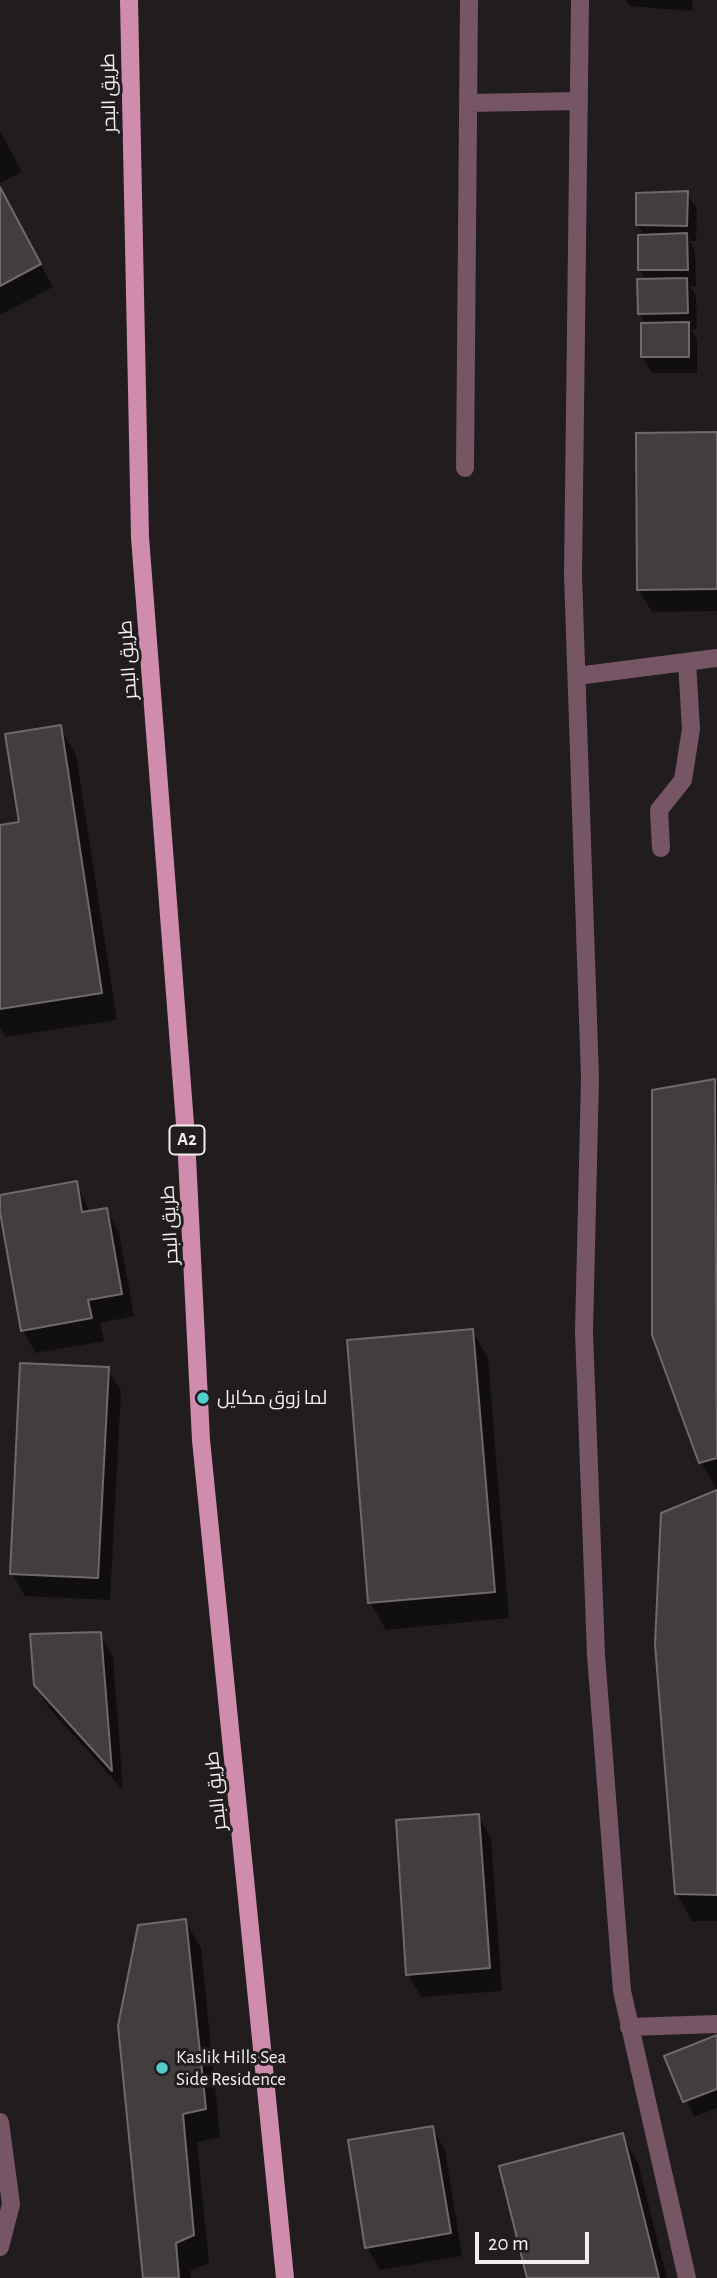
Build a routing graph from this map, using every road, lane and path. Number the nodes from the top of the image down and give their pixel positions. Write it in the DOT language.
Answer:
graph roads {
  1 [pos="129,0"];
  2 [pos="469,0"];
  3 [pos="580,0"];
  4 [pos="579,101"];
  5 [pos="469,103"];
  6 [pos="465,468"];
  7 [pos="717,658"];
  8 [pos="687,662"];
  9 [pos="577,676"];
  10 [pos="661,848"];
  11 [pos="717,2024"];
  12 [pos="629,2027"];
  13 [pos="0,2122"];
  14 [pos="0,2246"];
  15 [pos="285,2278"];
  16 [pos="687,2278"];
  1 -- 15 [label="main road, طريق البحر / A2"];
  2 -- 5 [label="street"];
  3 -- 4 [label="street"];
  4 -- 5 [label="street"];
  4 -- 9 [label="street"];
  5 -- 6 [label="street"];
  7 -- 8 [label="street"];
  8 -- 9 [label="street"];
  8 -- 10 [label="street"];
  9 -- 12 [label="street"];
  11 -- 12 [label="street"];
  12 -- 16 [label="street"];
  13 -- 14 [label="street"];
}
